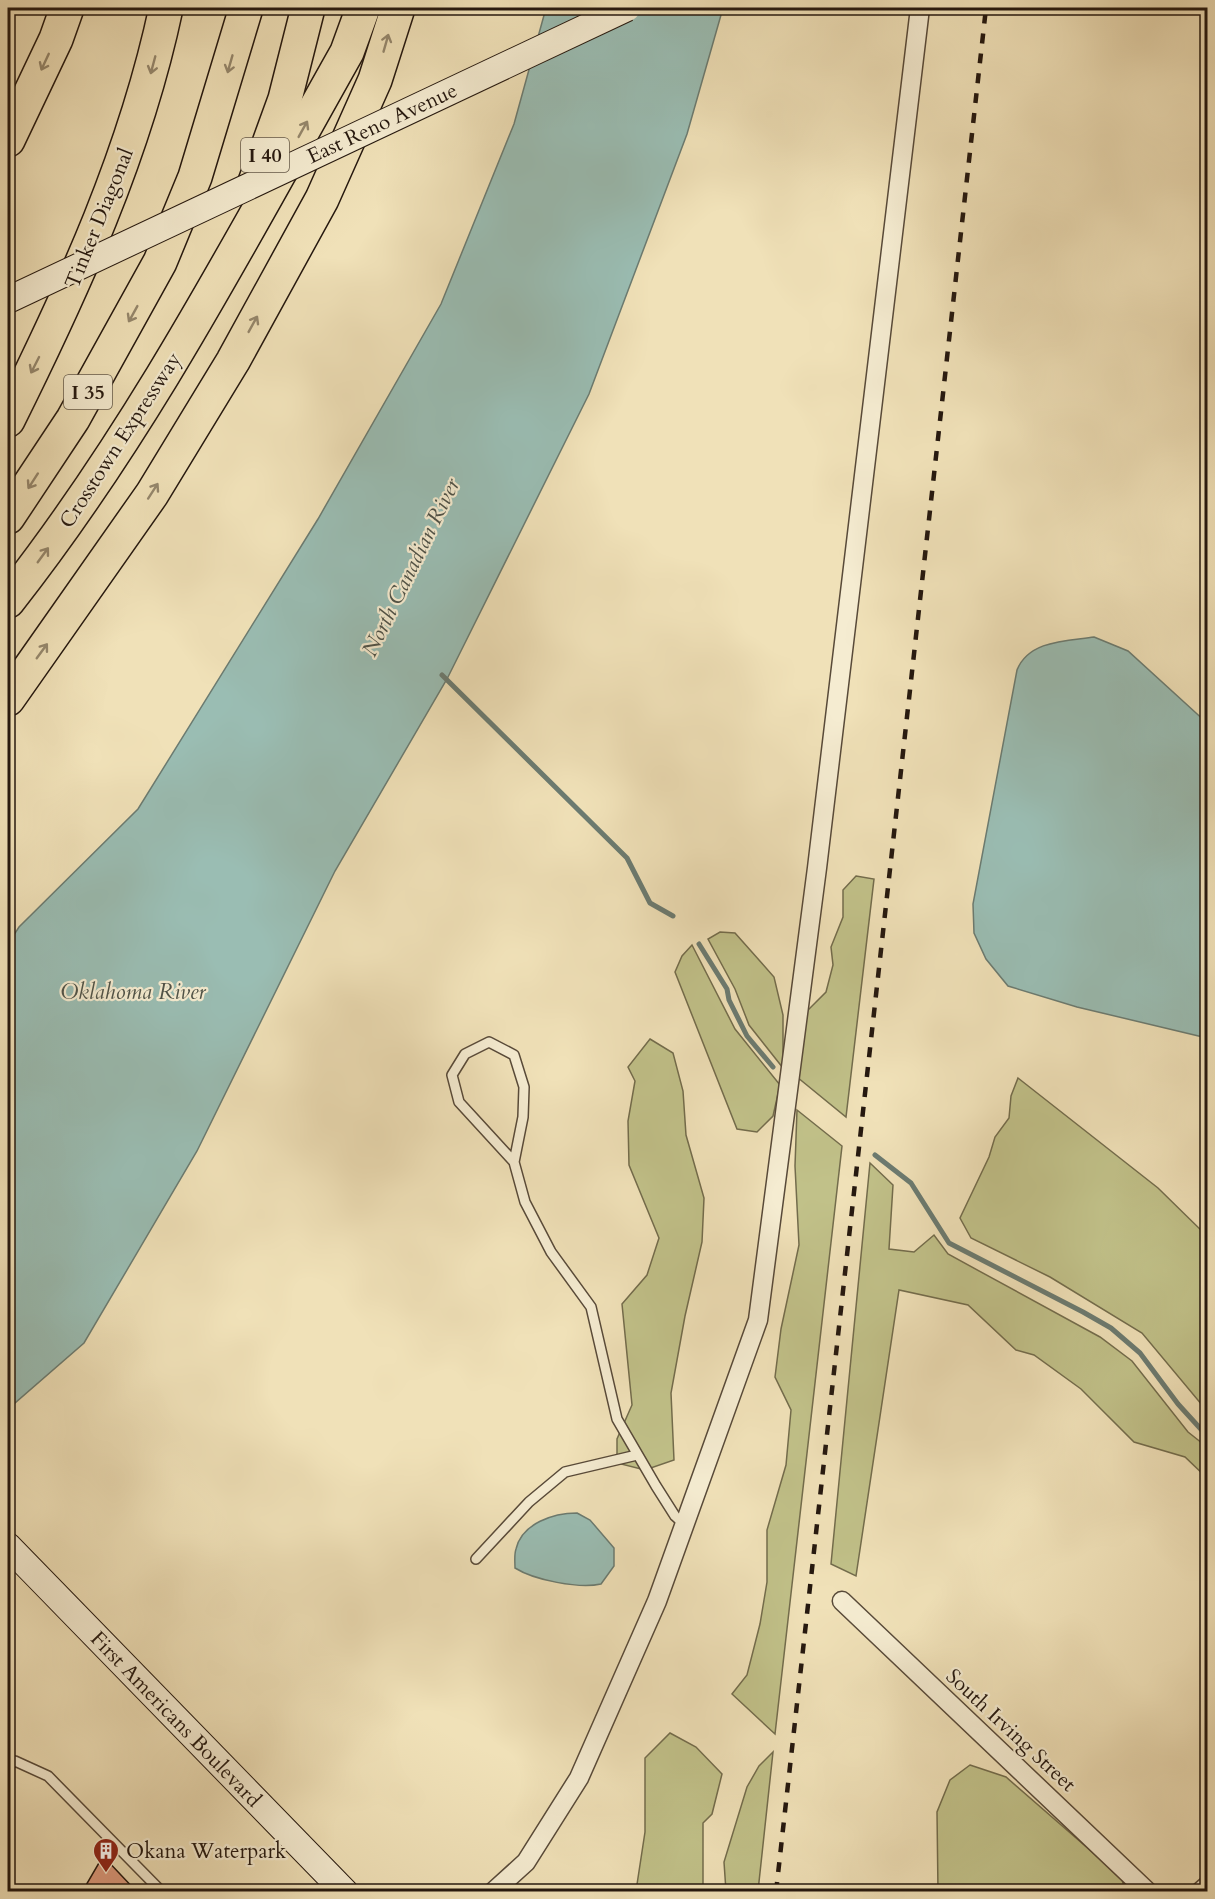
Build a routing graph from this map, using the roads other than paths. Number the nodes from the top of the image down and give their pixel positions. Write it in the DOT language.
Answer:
graph roads {
  1 [pos="68,8"];
  2 [pos="166,8"];
  3 [pos="246,8"];
  4 [pos="308,8"];
  5 [pos="363,8"];
  6 [pos="398,8"];
  7 [pos="627,8"];
  8 [pos="920,8"];
  9 [pos="8,140"];
  10 [pos="223,272"];
  11 [pos="8,300"];
  12 [pos="8,420"];
  13 [pos="8,517"];
  14 [pos="8,601"];
  15 [pos="8,699"];
  16 [pos="514,1161"];
  17 [pos="637,1455"];
  18 [pos="684,1524"];
  19 [pos="8,1546"];
  20 [pos="476,1559"];
  21 [pos="842,1601"];
  22 [pos="8,1765"];
  23 [pos="1208,1885"];
  24 [pos="162,1892"];
  25 [pos="345,1892"];
  26 [pos="493,1892"];
  27 [pos="1148,1892"];
  28 [pos="1200,1892"];
  1 -- 9 [label="highway, one-way"];
  2 -- 12 [label="highway, Tinker Diagonal, one-way"];
  3 -- 13 [label="highway, I 35, one-way"];
  4 -- 10 [label="highway, I 40"];
  10 -- 5 [label="highway, I 35, one-way"];
  15 -- 6 [label="highway, one-way"];
  7 -- 11 [label="main road, East Reno Avenue, bridge"];
  8 -- 18 [label="street"];
  14 -- 10 [label="highway, Crosstown Expressway / I 35, one-way"];
  16 -- 16 [label="lane"];
  16 -- 17 [label="lane"];
  17 -- 18 [label="lane"];
  17 -- 20 [label="lane"];
  18 -- 26 [label="street"];
  19 -- 25 [label="main road, First Americans Boulevard"];
  21 -- 27 [label="street, South Irving Street"];
  22 -- 24 [label="lane"];
  23 -- 28 [label="street"];
}
